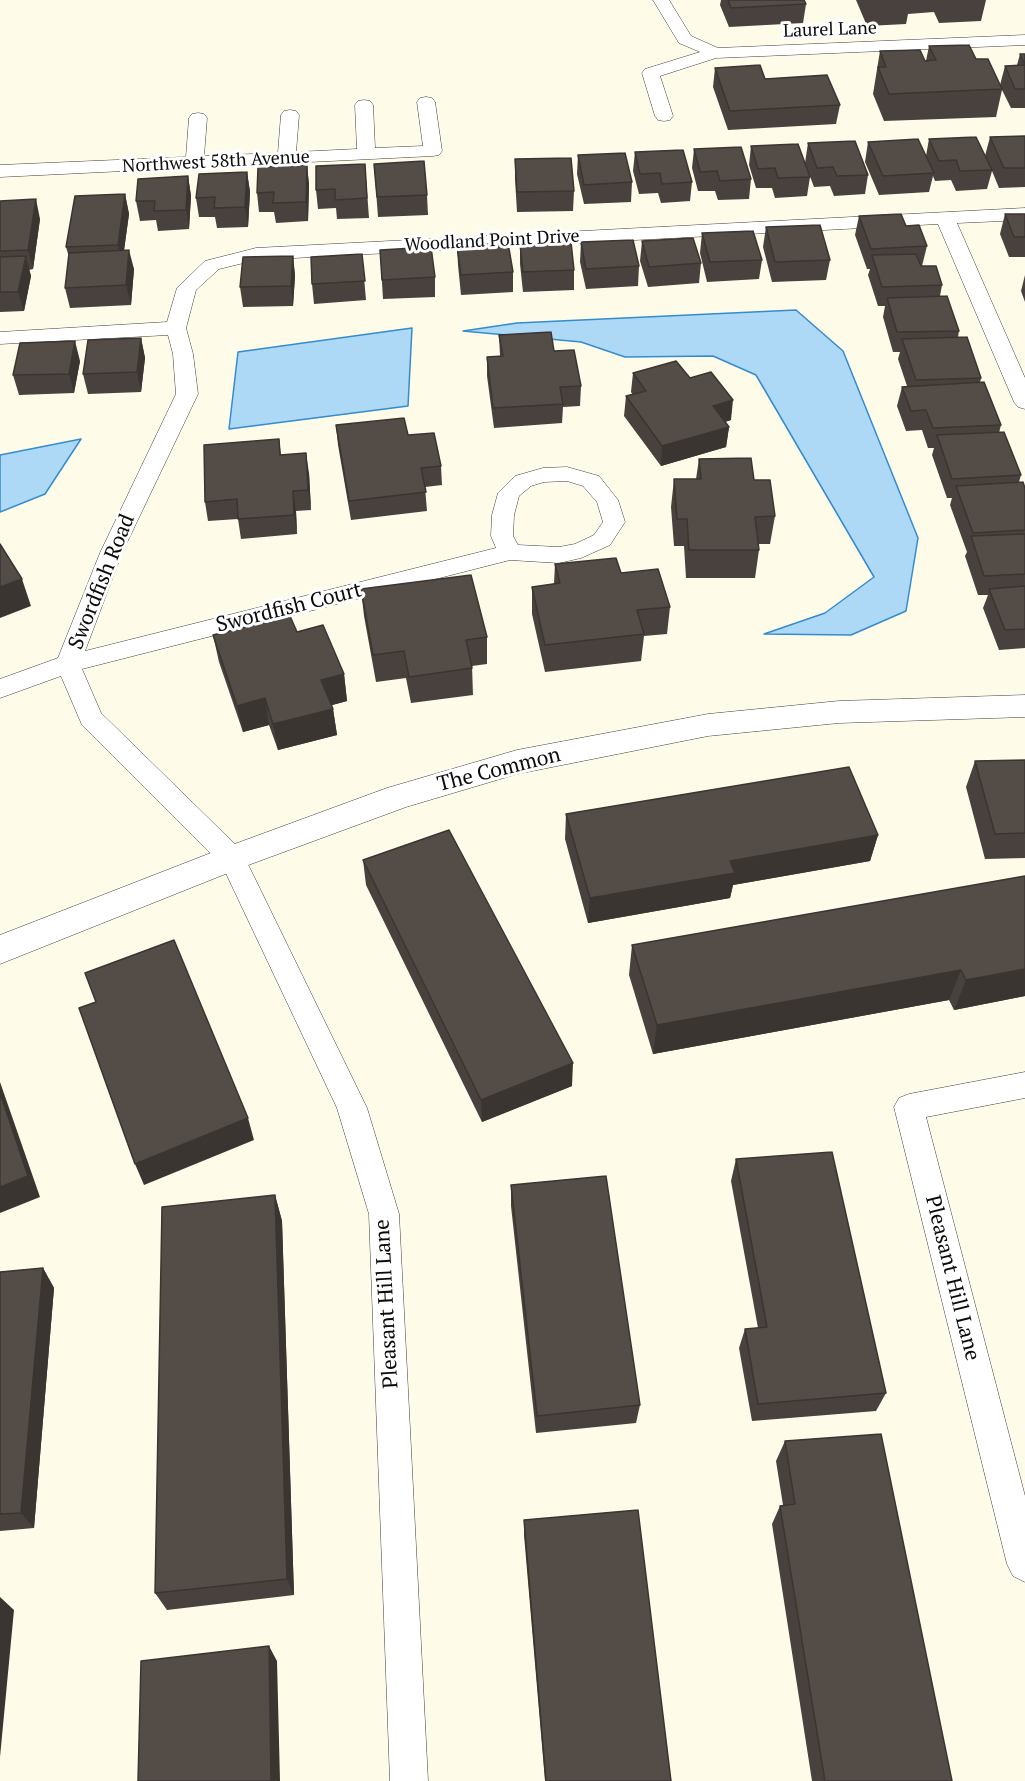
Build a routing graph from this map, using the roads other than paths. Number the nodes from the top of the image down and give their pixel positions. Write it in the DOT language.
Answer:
graph roads {
  1 [pos="661,0"];
  2 [pos="1025,40"];
  3 [pos="715,53"];
  4 [pos="426,102"];
  5 [pos="364,105"];
  6 [pos="290,115"];
  7 [pos="664,116"];
  8 [pos="198,118"];
  9 [pos="366,155"];
  10 [pos="287,159"];
  11 [pos="195,162"];
  12 [pos="0,171"];
  13 [pos="1025,214"];
  14 [pos="945,218"];
  15 [pos="176,328"];
  16 [pos="0,338"];
  17 [pos="1016,359"];
  18 [pos="1025,402"];
  19 [pos="510,552"];
  20 [pos="68,664"];
  21 [pos="0,689"];
  22 [pos="1025,706"];
  23 [pos="232,858"];
  24 [pos="0,950"];
  25 [pos="1025,1085"];
  26 [pos="1025,1564"];
  27 [pos="409,1781"];
  1 -- 3 [label="lane, Laurel Lane"];
  2 -- 3 [label="lane, Laurel Lane"];
  3 -- 7 [label="lane"];
  4 -- 9 [label="lane, Northwest 58th Avenue"];
  5 -- 9 [label="lane"];
  6 -- 10 [label="lane"];
  8 -- 11 [label="lane"];
  9 -- 10 [label="lane, Northwest 58th Avenue"];
  10 -- 11 [label="lane, Northwest 58th Avenue"];
  11 -- 12 [label="lane, Northwest 58th Avenue"];
  13 -- 14 [label="lane, Woodland Point Drive"];
  14 -- 15 [label="lane, Woodland Point Drive"];
  14 -- 17 [label="lane"];
  15 -- 16 [label="lane"];
  15 -- 20 [label="lane, Swordfish Road"];
  17 -- 18 [label="lane"];
  19 -- 19 [label="lane"];
  19 -- 20 [label="lane, Swordfish Court"];
  20 -- 21 [label="lane, Swordfish Court"];
  20 -- 23 [label="lane, Swordfish Road"];
  22 -- 23 [label="street, The Common"];
  23 -- 24 [label="street, The Common"];
  23 -- 27 [label="lane, Pleasant Hill Lane"];
  25 -- 26 [label="lane, Pleasant Hill Lane"];
}
